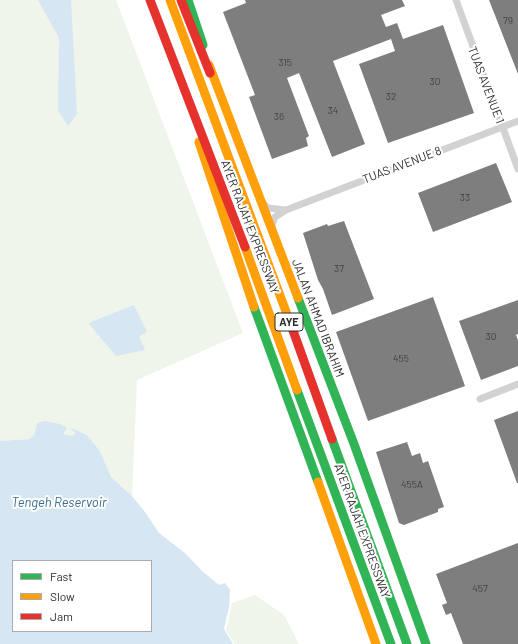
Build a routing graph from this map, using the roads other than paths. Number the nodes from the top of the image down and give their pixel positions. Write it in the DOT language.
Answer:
graph roads {
  1 [pos="150,0"];
  2 [pos="170,0"];
  3 [pos="181,0"];
  4 [pos="188,0"];
  5 [pos="456,0"];
  6 [pos="174,61"];
  7 [pos="210,73"];
  8 [pos="518,121"];
  9 [pos="502,126"];
  10 [pos="518,169"];
  11 [pos="261,201"];
  12 [pos="286,210"];
  13 [pos="270,228"];
  14 [pos="518,384"];
  15 [pos="480,399"];
  16 [pos="376,644"];
  17 [pos="391,644"];
  18 [pos="407,644"];
  19 [pos="426,644"];
  1 -- 6 [label="main road, AYER RAJAH EXPRESSWAY / AYE"];
  2 -- 18 [label="main road, AYER RAJAH EXPRESSWAY / AYE"];
  3 -- 7 [label="main road"];
  4 -- 7 [label="main road, JALAN AHMAD IBRAHIM"];
  5 -- 9 [label="street, TUAS AVENUE 1"];
  6 -- 16 [label="main road"];
  6 -- 17 [label="main road, AYER RAJAH EXPRESSWAY / AYE"];
  7 -- 11 [label="main road, JALAN AHMAD IBRAHIM"];
  8 -- 9 [label="street, TUAS AVENUE 8"];
  9 -- 10 [label="street, TUAS AVENUE 1"];
  9 -- 12 [label="street, TUAS AVENUE 8"];
  11 -- 12 [label="street"];
  11 -- 13 [label="main road, JALAN AHMAD IBRAHIM"];
  12 -- 13 [label="street, TUAS AVENUE 8"];
  13 -- 19 [label="main road, JALAN AHMAD IBRAHIM"];
  14 -- 15 [label="street"];
}
